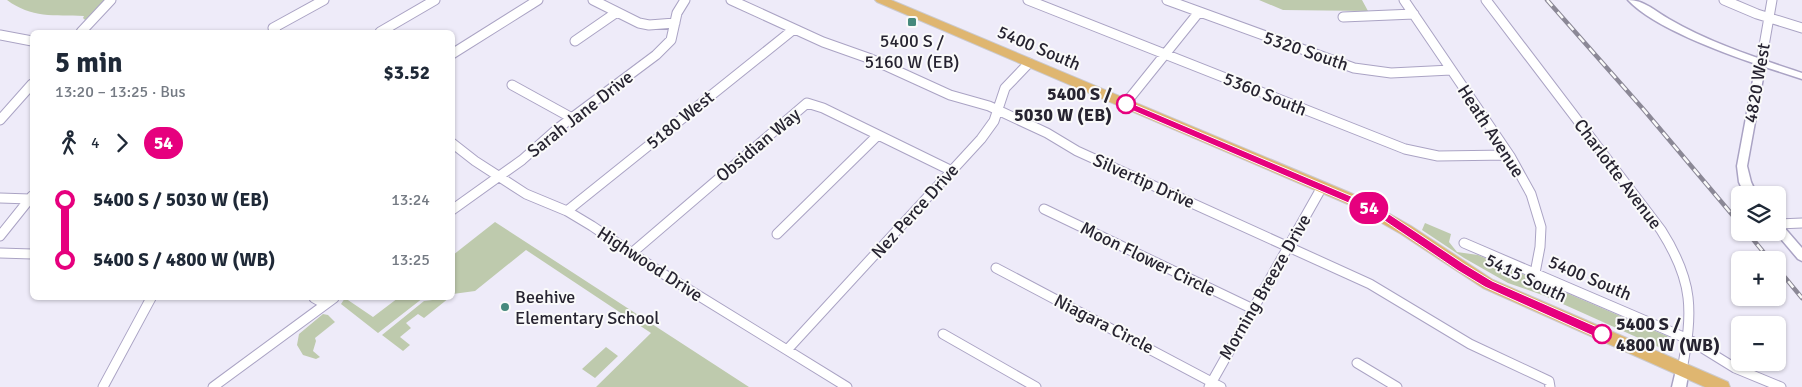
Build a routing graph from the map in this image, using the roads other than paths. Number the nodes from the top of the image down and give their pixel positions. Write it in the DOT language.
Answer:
graph roads {
  1 [pos="111,0"];
  2 [pos="324,0"];
  3 [pos="435,0"];
  4 [pos="538,0"];
  5 [pos="593,0"];
  6 [pos="685,0"];
  7 [pos="730,0"];
  8 [pos="1028,0"];
  9 [pos="1167,0"];
  10 [pos="1404,0"];
  11 [pos="1486,0"];
  12 [pos="1633,0"];
  13 [pos="1724,0"];
  14 [pos="1772,0"];
  15 [pos="885,1"];
  16 [pos="617,12"];
  17 [pos="1200,12"];
  18 [pos="1414,14"];
  19 [pos="1343,17"];
  20 [pos="1769,18"];
  21 [pos="675,23"];
  22 [pos="1802,28"];
  23 [pos="794,29"];
  24 [pos="83,30"];
  25 [pos="274,30"];
  26 [pos="383,30"];
  27 [pos="0,35"];
  28 [pos="575,40"];
  29 [pos="30,41"];
  30 [pos="455,52"];
  31 [pos="1166,54"];
  32 [pos="1029,63"];
  33 [pos="1761,63"];
  34 [pos="1451,70"];
  35 [pos="1802,76"];
  36 [pos="512,85"];
  37 [pos="30,86"];
  38 [pos="1126,104"];
  39 [pos="998,110"];
  40 [pos="572,118"];
  41 [pos="0,120"];
  42 [pos="878,135"];
  43 [pos="455,145"];
  44 [pos="1508,155"];
  45 [pos="952,171"];
  46 [pos="499,176"];
  47 [pos="1747,186"];
  48 [pos="1322,187"];
  49 [pos="30,197"];
  50 [pos="0,198"];
  51 [pos="30,198"];
  52 [pos="455,208"];
  53 [pos="1044,209"];
  54 [pos="567,212"];
  55 [pos="1802,223"];
  56 [pos="1786,224"];
  57 [pos="777,234"];
  58 [pos="0,236"];
  59 [pos="1786,237"];
  60 [pos="1464,243"];
  61 [pos="1288,247"];
  62 [pos="633,252"];
  63 [pos="0,253"];
  64 [pos="30,254"];
  65 [pos="1802,256"];
  66 [pos="996,268"];
  67 [pos="1535,273"];
  68 [pos="149,300"];
  69 [pos="318,300"];
  70 [pos="331,300"];
  71 [pos="325,304"];
  72 [pos="1253,309"];
  73 [pos="943,334"];
  74 [pos="1688,339"];
  75 [pos="787,350"];
  76 [pos="1357,363"];
  77 [pos="1682,370"];
  78 [pos="1549,384"];
  79 [pos="1214,385"];
  80 [pos="103,387"];
  81 [pos="213,387"];
  82 [pos="847,387"];
  83 [pos="1036,387"];
  84 [pos="1397,387"];
  85 [pos="1679,387"];
  86 [pos="1722,387"];
  87 [pos="1781,387"];
  1 -- 24 [label="street"];
  2 -- 25 [label="street"];
  3 -- 26 [label="street"];
  4 -- 30 [label="street"];
  5 -- 16 [label="street"];
  6 -- 21 [label="street, Sarah Jane Drive"];
  7 -- 23 [label="street, Silvertip Drive"];
  8 -- 31 [label="street, 5360 South"];
  9 -- 17 [label="street, 5320 South"];
  10 -- 18 [label="street, Heath Avenue"];
  11 -- 74 [label="street, Charlotte Avenue"];
  12 -- 33 [label="street"];
  13 -- 20 [label="street"];
  14 -- 20 [label="street, 4820 West"];
  15 -- 32 [label="main road, 5400 South"];
  16 -- 21 [label="street"];
  16 -- 28 [label="street"];
  17 -- 31 [label="street"];
  17 -- 34 [label="street, 5320 South"];
  18 -- 19 [label="street"];
  18 -- 34 [label="street, Heath Avenue"];
  20 -- 22 [label="street"];
  20 -- 33 [label="street, 4820 West"];
  21 -- 40 [label="street, Sarah Jane Drive"];
  23 -- 39 [label="street, Silvertip Drive"];
  23 -- 54 [label="street, 5180 West"];
  27 -- 29 [label="street"];
  31 -- 38 [label="street"];
  31 -- 44 [label="street, 5360 South"];
  32 -- 38 [label="main road, 5400 South"];
  32 -- 39 [label="street, Nez Perce Drive"];
  33 -- 35 [label="street"];
  33 -- 47 [label="street, 4820 West"];
  34 -- 44 [label="street, Heath Avenue"];
  36 -- 40 [label="street"];
  37 -- 41 [label="street"];
  38 -- 48 [label="main road, 5400 South"];
  39 -- 45 [label="street, Nez Perce Drive"];
  39 -- 61 [label="street, Silvertip Drive"];
  40 -- 46 [label="street, Sarah Jane Drive"];
  42 -- 45 [label="street, Obsidian Way"];
  42 -- 57 [label="street"];
  42 -- 62 [label="street, Obsidian Way"];
  43 -- 46 [label="street, Highwood Drive"];
  44 -- 67 [label="street, Heath Avenue"];
  45 -- 75 [label="street, Nez Perce Drive"];
  46 -- 52 [label="street, Sarah Jane Drive"];
  46 -- 54 [label="street, Highwood Drive"];
  48 -- 61 [label="street, Morning Breeze Drive"];
  48 -- 77 [label="main road, 5415 South"];
  49 -- 50 [label="street"];
  51 -- 58 [label="street"];
  53 -- 72 [label="street, Moon Flower Circle"];
  54 -- 62 [label="street, Highwood Drive"];
  55 -- 56 [label="street"];
  59 -- 65 [label="street"];
  60 -- 67 [label="street, 5400 South"];
  61 -- 72 [label="street, Morning Breeze Drive"];
  61 -- 78 [label="street, Silvertip Drive"];
  62 -- 75 [label="street, Highwood Drive"];
  63 -- 64 [label="street"];
  66 -- 79 [label="street, Niagara Circle"];
  67 -- 74 [label="street, 5400 South"];
  68 -- 80 [label="street"];
  69 -- 71 [label="street"];
  70 -- 71 [label="street"];
  71 -- 81 [label="street"];
  72 -- 79 [label="street, Morning Breeze Drive"];
  73 -- 83 [label="street"];
  74 -- 77 [label="street, Charlotte Avenue"];
  74 -- 87 [label="street, 5400 South"];
  75 -- 82 [label="street, Highwood Drive"];
  76 -- 84 [label="street"];
  77 -- 85 [label="main road"];
  77 -- 86 [label="main road, 5415 South"];
}
